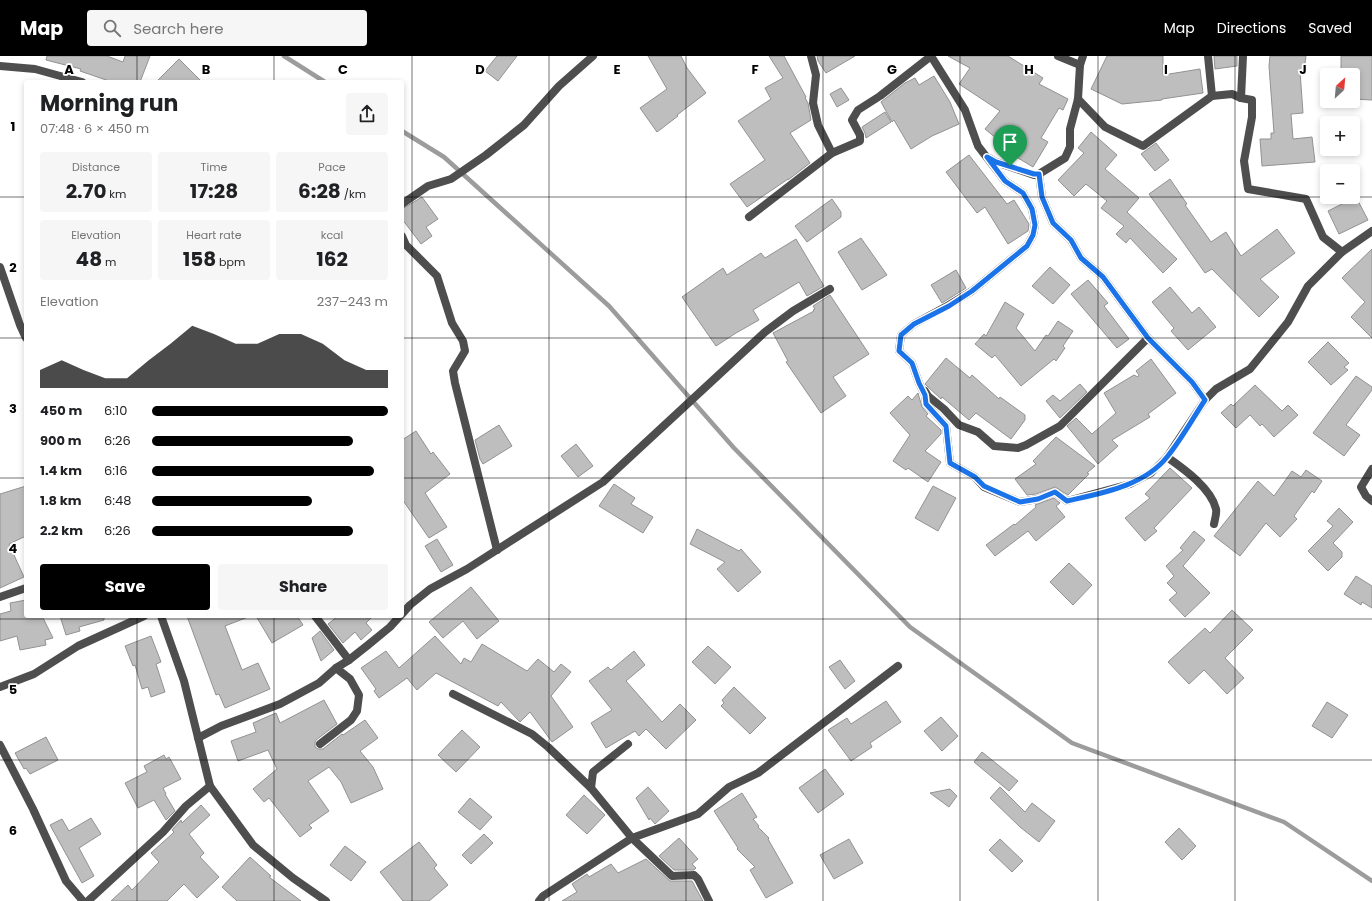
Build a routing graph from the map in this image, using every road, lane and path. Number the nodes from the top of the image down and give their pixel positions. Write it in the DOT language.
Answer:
graph roads {
  1 [pos="594,56"];
  2 [pos="811,56"];
  3 [pos="931,56"];
  4 [pos="1058,56"];
  5 [pos="1083,56"];
  6 [pos="1208,56"];
  7 [pos="1243,56"];
  8 [pos="1080,65"];
  9 [pos="0,66"];
  10 [pos="75,80"];
  11 [pos="1212,96"];
  12 [pos="1241,98"];
  13 [pos="1078,99"];
  14 [pos="832,153"];
  15 [pos="987,157"];
  16 [pos="1039,174"];
  17 [pos="404,203"];
  18 [pos="749,217"];
  19 [pos="1372,231"];
  20 [pos="404,240"];
  21 [pos="1342,252"];
  22 [pos="0,267"];
  23 [pos="830,288"];
  24 [pos="24,334"];
  25 [pos="1148,338"];
  26 [pos="919,383"];
  27 [pos="1205,400"];
  28 [pos="1167,457"];
  29 [pos="1372,469"];
  30 [pos="1372,501"];
  31 [pos="1214,524"];
  32 [pos="497,550"];
  33 [pos="24,589"];
  34 [pos="0,598"];
  35 [pos="404,612"];
  36 [pos="140,618"];
  37 [pos="162,618"];
  38 [pos="317,618"];
  39 [pos="398,618"];
  40 [pos="349,660"];
  41 [pos="898,666"];
  42 [pos="336,668"];
  43 [pos="0,687"];
  44 [pos="453,694"];
  45 [pos="198,738"];
  46 [pos="320,744"];
  47 [pos="628,744"];
  48 [pos="0,745"];
  49 [pos="210,786"];
  50 [pos="591,788"];
  51 [pos="632,838"];
  52 [pos="543,899"];
  53 [pos="83,901"];
  54 [pos="88,901"];
  55 [pos="326,901"];
  56 [pos="709,901"];
  1 -- 17 [label="street"];
  2 -- 14 [label="street"];
  3 -- 14 [label="street"];
  3 -- 15 [label="street"];
  4 -- 8 [label="street"];
  5 -- 8 [label="street"];
  6 -- 11 [label="street"];
  7 -- 12 [label="street"];
  8 -- 13 [label="street"];
  9 -- 10 [label="street"];
  11 -- 12 [label="street"];
  11 -- 13 [label="street"];
  12 -- 21 [label="street"];
  13 -- 16 [label="street"];
  14 -- 18 [label="street"];
  15 -- 16 [label="street"];
  15 -- 26 [label="street"];
  16 -- 25 [label="street"];
  19 -- 21 [label="street"];
  20 -- 32 [label="street"];
  21 -- 27 [label="street"];
  22 -- 24 [label="street"];
  23 -- 32 [label="street"];
  25 -- 26 [label="street"];
  25 -- 27 [label="street"];
  26 -- 28 [label="street"];
  27 -- 28 [label="street"];
  28 -- 31 [label="street"];
  29 -- 30 [label="street"];
  32 -- 35 [label="street"];
  33 -- 34 [label="street"];
  36 -- 43 [label="street"];
  37 -- 45 [label="street"];
  38 -- 40 [label="street"];
  39 -- 40 [label="street"];
  40 -- 42 [label="street"];
  41 -- 51 [label="street"];
  42 -- 45 [label="street"];
  42 -- 46 [label="street"];
  44 -- 50 [label="street"];
  45 -- 49 [label="street"];
  47 -- 50 [label="street"];
  48 -- 53 [label="street"];
  49 -- 54 [label="street"];
  49 -- 55 [label="street"];
  50 -- 51 [label="street"];
  51 -- 52 [label="street"];
  51 -- 56 [label="street"];
}
